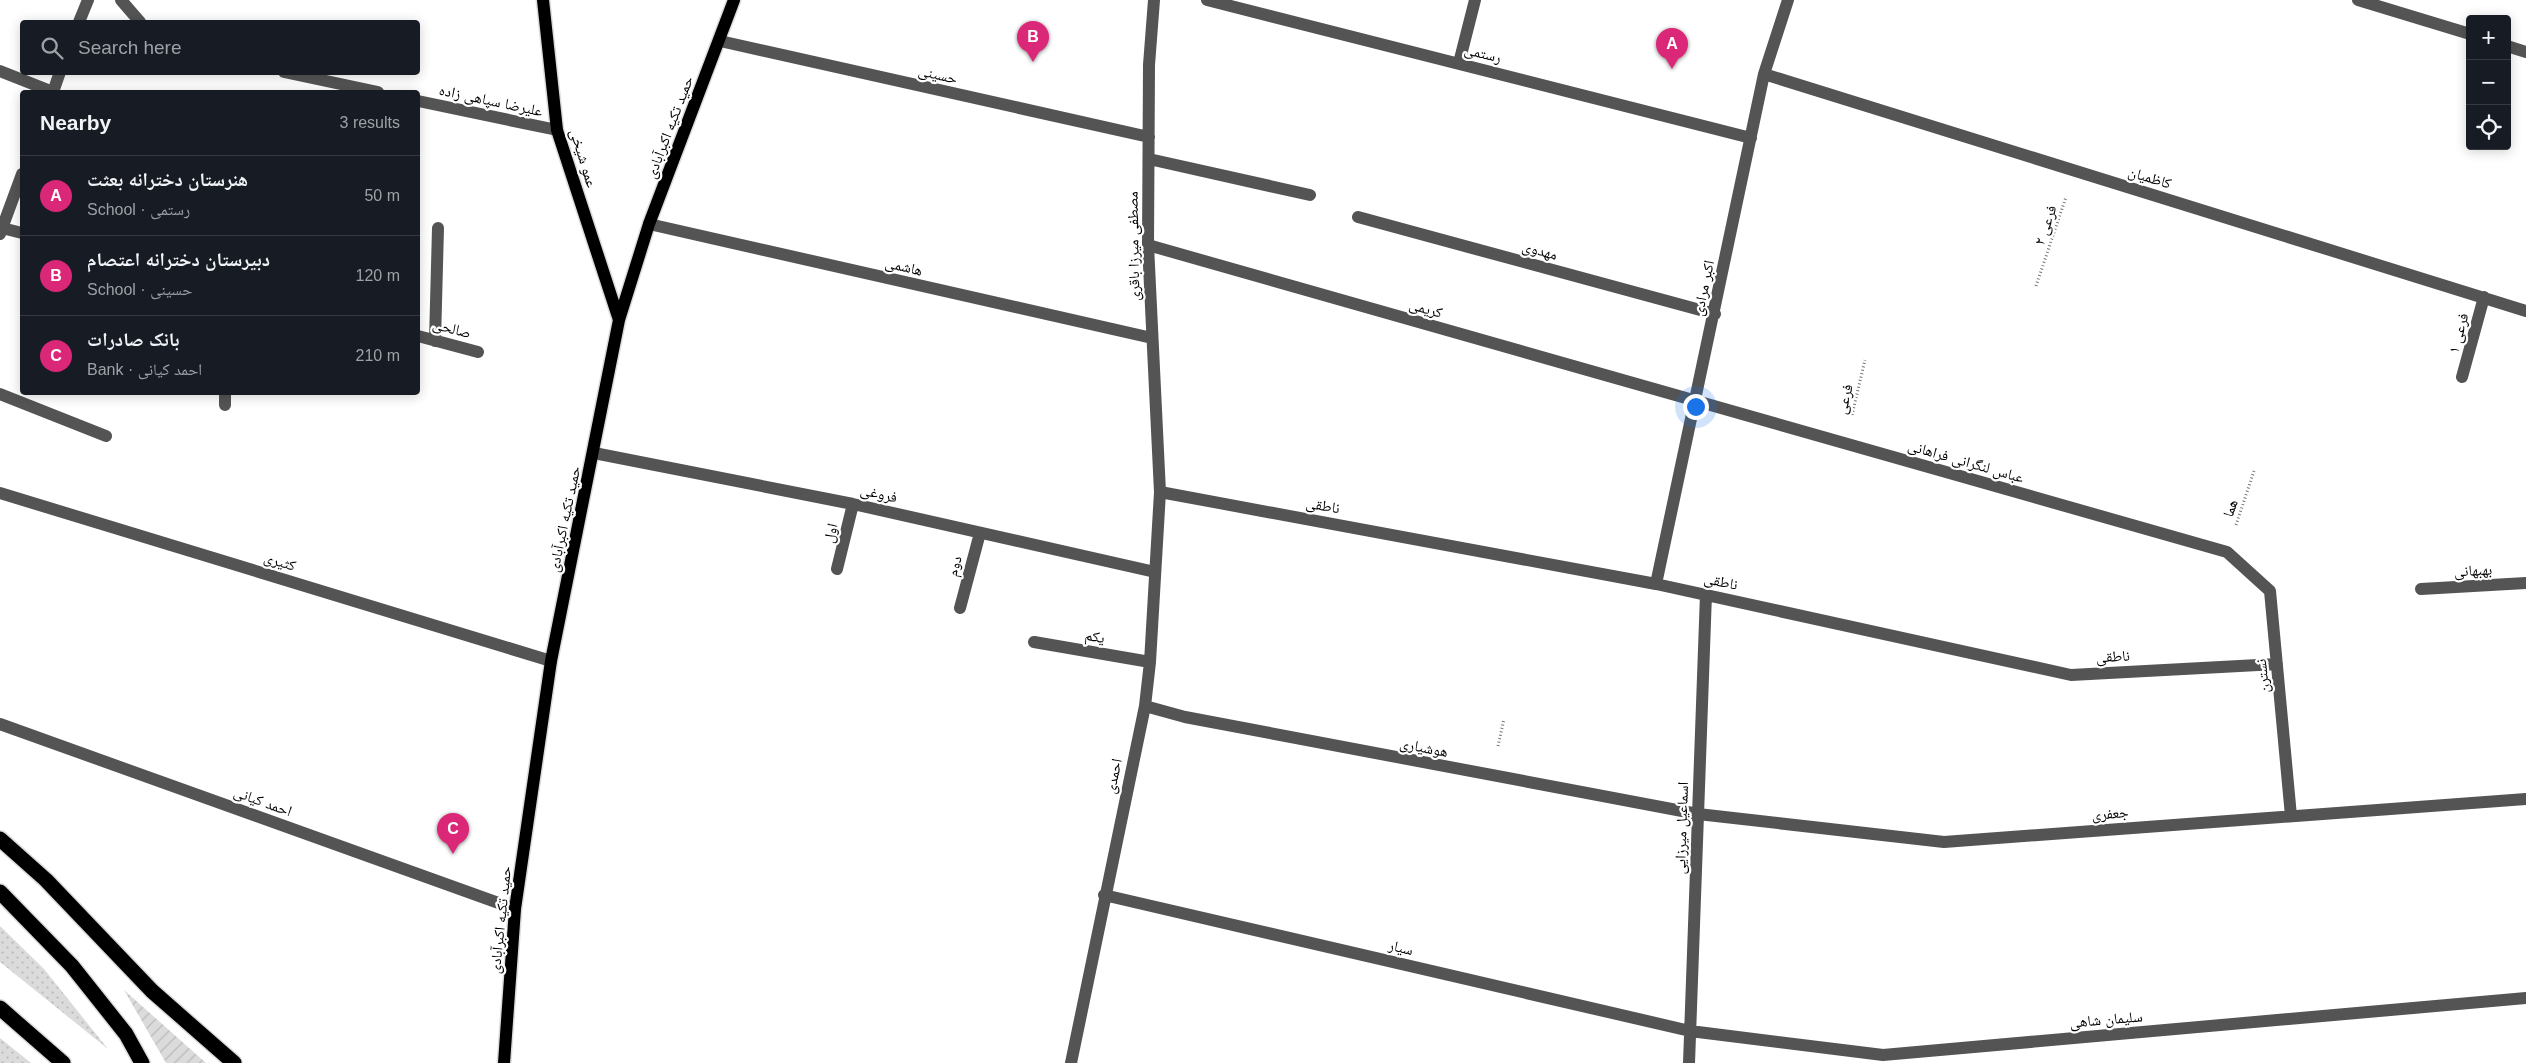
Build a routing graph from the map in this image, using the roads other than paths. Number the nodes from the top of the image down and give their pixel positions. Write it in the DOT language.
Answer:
graph roads {
  1 [pos="121,0"];
  2 [pos="543,0"];
  3 [pos="734,0"];
  4 [pos="1154,0"];
  5 [pos="1207,0"];
  6 [pos="1475,0"];
  7 [pos="1788,0"];
  8 [pos="2358,0"];
  9 [pos="84,1"];
  10 [pos="79,20"];
  11 [pos="138,20"];
  12 [pos="2466,33"];
  13 [pos="720,41"];
  14 [pos="2511,47"];
  15 [pos="2526,52"];
  16 [pos="1459,63"];
  17 [pos="0,70"];
  18 [pos="1764,74"];
  19 [pos="59,75"];
  20 [pos="298,75"];
  21 [pos="48,90"];
  22 [pos="54,90"];
  23 [pos="369,90"];
  24 [pos="420,101"];
  25 [pos="558,130"];
  26 [pos="1148,138"];
  27 [pos="1751,138"];
  28 [pos="1148,159"];
  29 [pos="20,179"];
  30 [pos="1310,195"];
  31 [pos="1358,217"];
  32 [pos="649,224"];
  33 [pos="438,228"];
  34 [pos="1,231"];
  35 [pos="20,233"];
  36 [pos="1148,245"];
  37 [pos="2484,298"];
  38 [pos="2526,310"];
  39 [pos="1714,314"];
  40 [pos="619,320"];
  41 [pos="420,337"];
  42 [pos="1152,338"];
  43 [pos="436,341"];
  44 [pos="478,352"];
  45 [pos="2462,377"];
  46 [pos="0,394"];
  47 [pos="1696,402"];
  48 [pos="106,436"];
  49 [pos="594,453"];
  50 [pos="1160,492"];
  51 [pos="0,493"];
  52 [pos="853,504"];
  53 [pos="980,533"];
  54 [pos="2227,552"];
  55 [pos="837,569"];
  56 [pos="1155,572"];
  57 [pos="2526,583"];
  58 [pos="1656,584"];
  59 [pos="2421,589"];
  60 [pos="1706,594"];
  61 [pos="960,608"];
  62 [pos="1034,642"];
  63 [pos="551,661"];
  64 [pos="1150,662"];
  65 [pos="2277,664"];
  66 [pos="1145,706"];
  67 [pos="0,724"];
  68 [pos="2526,799"];
  69 [pos="1698,814"];
  70 [pos="2291,816"];
  71 [pos="0,839"];
  72 [pos="0,892"];
  73 [pos="1104,896"];
  74 [pos="515,909"];
  75 [pos="2526,998"];
  76 [pos="0,1008"];
  77 [pos="1690,1031"];
  78 [pos="63,1063"];
  79 [pos="142,1063"];
  80 [pos="234,1063"];
  81 [pos="504,1063"];
  82 [pos="1071,1063"];
  83 [pos="1689,1063"];
  1 -- 11 [label="street"];
  2 -- 25 [label="main road, عمو شیخی"];
  3 -- 13 [label="main road, حمید تکیه اکبرآبادی"];
  4 -- 26 [label="street, مصطفی میرزا باقری"];
  5 -- 16 [label="street, رستمی"];
  6 -- 16 [label="street"];
  7 -- 18 [label="street, اکبر مرادی"];
  8 -- 12 [label="street"];
  9 -- 10 [label="street"];
  13 -- 26 [label="street, حسینی"];
  13 -- 32 [label="main road, حمید تکیه اکبرآبادی"];
  14 -- 15 [label="street"];
  16 -- 27 [label="street, رستمی"];
  17 -- 21 [label="street"];
  18 -- 27 [label="street, اکبر مرادی"];
  18 -- 37 [label="street, کاظمیان"];
  19 -- 22 [label="street"];
  20 -- 23 [label="street"];
  24 -- 25 [label="street, علیرضا سپاهی زاده"];
  25 -- 40 [label="main road, عمو شیخی"];
  26 -- 28 [label="street, مصطفی میرزا باقری"];
  27 -- 39 [label="street, اکبر مرادی"];
  28 -- 30 [label="street"];
  28 -- 36 [label="street, مصطفی میرزا باقری"];
  29 -- 34 [label="street"];
  31 -- 39 [label="street, مهدوی"];
  32 -- 40 [label="main road, حمید تکیه اکبرآبادی"];
  32 -- 42 [label="street, هاشمی"];
  33 -- 43 [label="street"];
  34 -- 35 [label="street"];
  36 -- 42 [label="street, مصطفی میرزا باقری"];
  36 -- 47 [label="street, کریمی"];
  37 -- 38 [label="street, کاظمیان"];
  37 -- 45 [label="street, فرعی ۱"];
  39 -- 47 [label="street, اکبر مرادی"];
  40 -- 49 [label="main road, حمید تکیه اکبرآبادی"];
  41 -- 43 [label="street, صالحی"];
  42 -- 50 [label="street, مصطفی میرزا باقری"];
  43 -- 44 [label="street, صالحی"];
  46 -- 48 [label="street"];
  47 -- 54 [label="street, عباس لنگرانی فراهانی"];
  47 -- 58 [label="street, اکبر مرادی"];
  49 -- 52 [label="street, فروغی"];
  49 -- 63 [label="main road, حمید تکیه اکبرآبادی"];
  50 -- 56 [label="street, احمدی"];
  50 -- 58 [label="street, ناطقی"];
  51 -- 63 [label="street, کثیری"];
  52 -- 53 [label="street, فروغی"];
  52 -- 55 [label="street, اول"];
  53 -- 56 [label="street, فروغی"];
  53 -- 61 [label="street, دوم"];
  54 -- 65 [label="street, نسترن"];
  56 -- 64 [label="street, احمدی"];
  57 -- 59 [label="street, بهبهانی"];
  58 -- 60 [label="street, ناطقی"];
  60 -- 65 [label="street, ناطقی"];
  60 -- 69 [label="street, اسماعیل میرزایی"];
  62 -- 64 [label="street, یکم"];
  63 -- 74 [label="main road, حمید تکیه اکبرآبادی"];
  64 -- 66 [label="street, احمدی"];
  65 -- 70 [label="street, نسترن"];
  66 -- 69 [label="street, هوشیاری"];
  66 -- 73 [label="street, احمدی"];
  67 -- 74 [label="street, احمد کیانی"];
  68 -- 70 [label="street, جعفری"];
  69 -- 70 [label="street, جعفری"];
  69 -- 77 [label="street, اسماعیل میرزایی"];
  71 -- 80 [label="highway"];
  72 -- 79 [label="highway"];
  73 -- 77 [label="street, سیار"];
  73 -- 82 [label="street, احمدی"];
  74 -- 81 [label="main road, حمید تکیه اکبرآبادی"];
  75 -- 77 [label="street, سلیمان شاهی"];
  76 -- 78 [label="highway"];
  77 -- 83 [label="street, اسماعیل میرزایی"];
}
